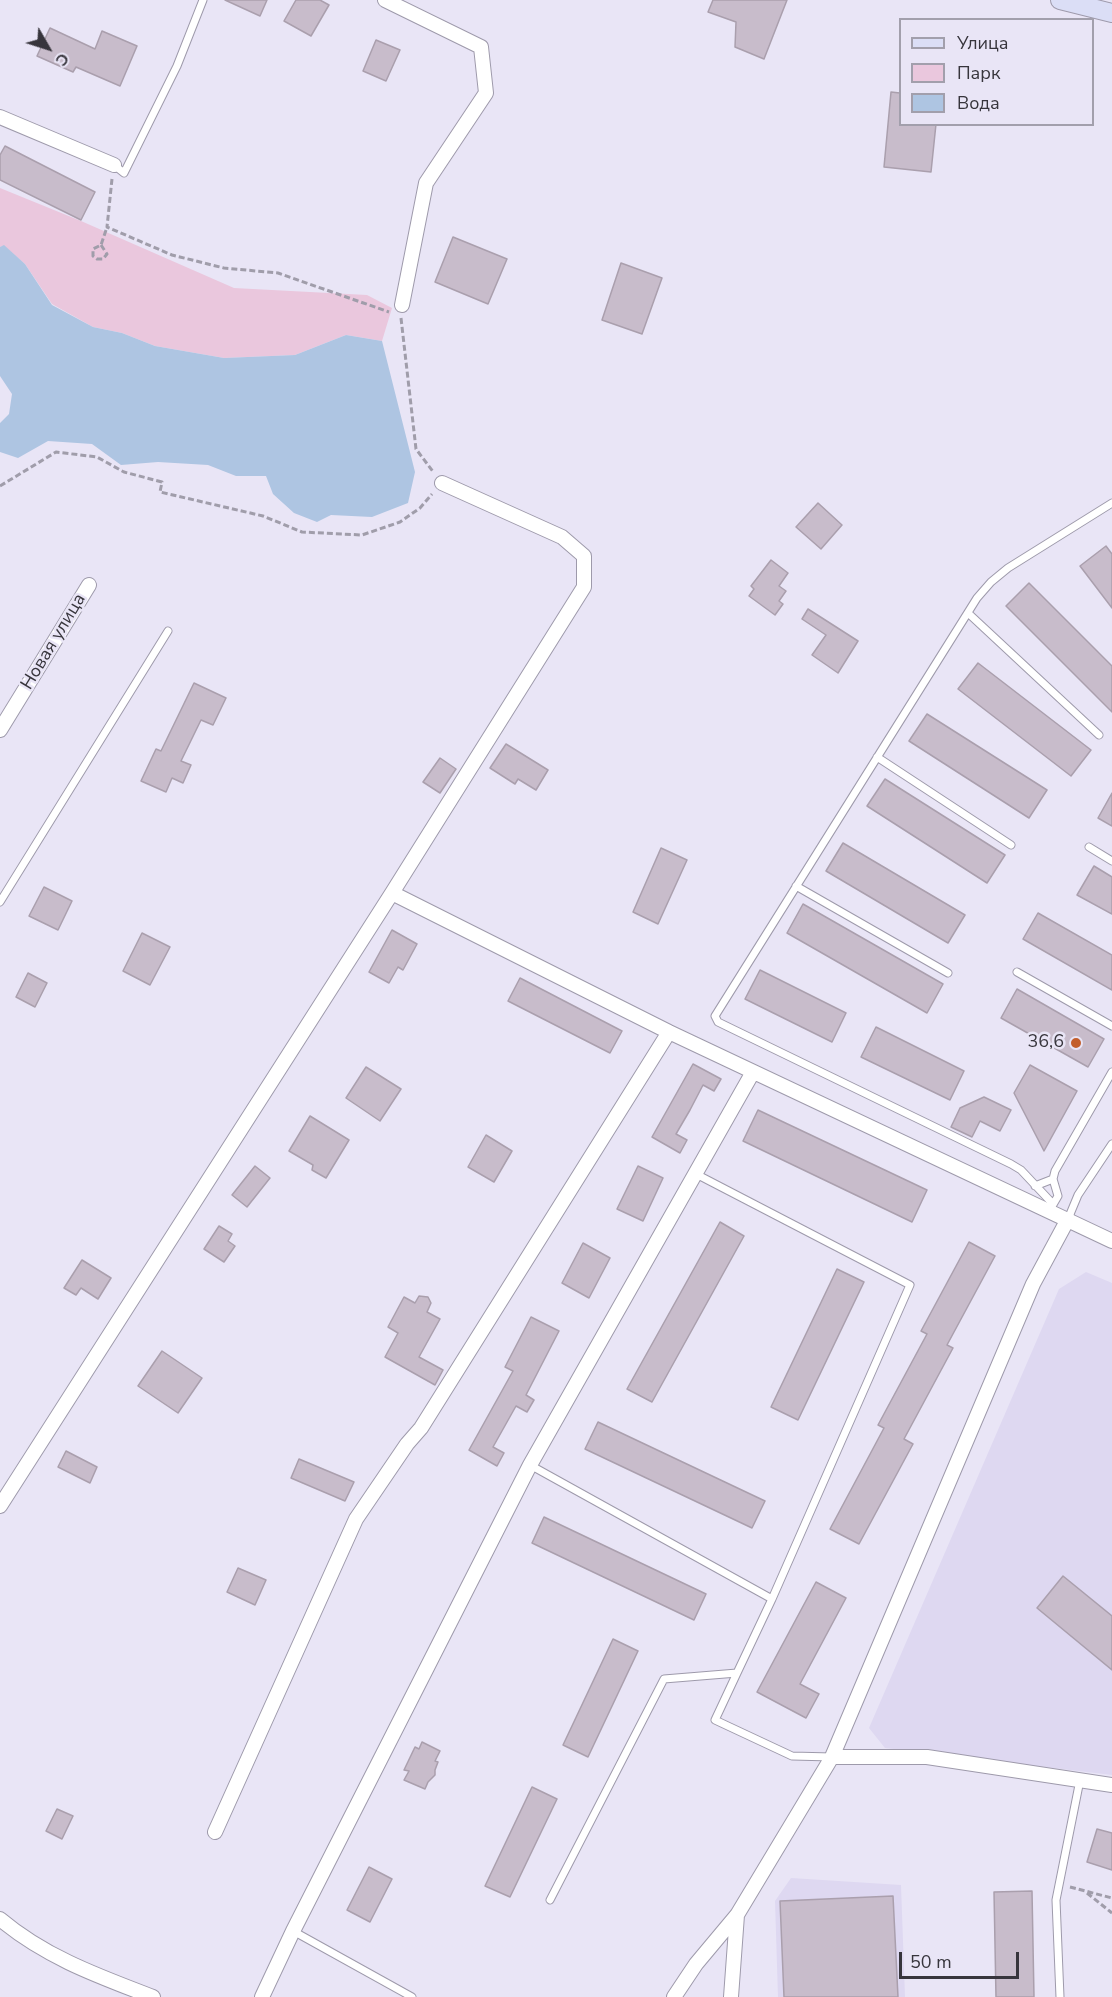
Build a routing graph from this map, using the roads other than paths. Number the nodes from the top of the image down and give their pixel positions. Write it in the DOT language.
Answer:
graph roads {
  1 [pos="203,0"];
  2 [pos="385,0"];
  3 [pos="1060,0"];
  4 [pos="1112,13"];
  5 [pos="0,117"];
  6 [pos="114,165"];
  7 [pos="401,311"];
  8 [pos="442,483"];
  9 [pos="1111,506"];
  10 [pos="89,585"];
  11 [pos="968,613"];
  12 [pos="168,631"];
  13 [pos="0,730"];
  14 [pos="1100,735"];
  15 [pos="877,757"];
  16 [pos="1011,845"];
  17 [pos="1089,847"];
  18 [pos="1112,861"];
  19 [pos="796,886"];
  20 [pos="392,893"];
  21 [pos="0,902"];
  22 [pos="1017,972"];
  23 [pos="948,973"];
  24 [pos="1112,1026"];
  25 [pos="669,1032"];
  26 [pos="753,1072"];
  27 [pos="1112,1072"];
  28 [pos="1112,1144"];
  29 [pos="696,1174"];
  30 [pos="1053,1179"];
  31 [pos="1035,1186"];
  32 [pos="1051,1207"];
  33 [pos="1068,1219"];
  34 [pos="1112,1241"];
  35 [pos="530,1465"];
  36 [pos="0,1506"];
  37 [pos="772,1599"];
  38 [pos="737,1673"];
  39 [pos="832,1757"];
  40 [pos="1080,1780"];
  41 [pos="1112,1785"];
  42 [pos="215,1832"];
  43 [pos="550,1900"];
  44 [pos="737,1915"];
  45 [pos="0,1919"];
  46 [pos="293,1931"];
  47 [pos="153,1997"];
  48 [pos="262,1997"];
  49 [pos="412,1997"];
  50 [pos="674,1997"];
  51 [pos="731,1997"];
  52 [pos="1060,1997"];
  1 -- 6 [label="lane"];
  2 -- 7 [label="street"];
  3 -- 4 [label="main road"];
  5 -- 6 [label="street"];
  8 -- 20 [label="street"];
  9 -- 11 [label="lane"];
  10 -- 13 [label="street, Новая улица"];
  11 -- 14 [label="lane"];
  11 -- 15 [label="lane"];
  12 -- 21 [label="lane"];
  15 -- 16 [label="lane"];
  15 -- 19 [label="lane"];
  17 -- 18 [label="lane"];
  19 -- 23 [label="lane"];
  19 -- 31 [label="lane"];
  20 -- 25 [label="street"];
  20 -- 36 [label="street"];
  22 -- 24 [label="lane"];
  25 -- 26 [label="street"];
  25 -- 42 [label="street"];
  26 -- 29 [label="street"];
  26 -- 32 [label="street"];
  27 -- 30 [label="lane"];
  28 -- 33 [label="lane"];
  29 -- 35 [label="street"];
  29 -- 37 [label="lane"];
  30 -- 31 [label="lane"];
  30 -- 32 [label="lane"];
  31 -- 32 [label="lane"];
  32 -- 33 [label="street"];
  33 -- 34 [label="street"];
  33 -- 39 [label="street"];
  35 -- 37 [label="lane"];
  35 -- 46 [label="street"];
  37 -- 38 [label="lane"];
  38 -- 39 [label="lane"];
  38 -- 43 [label="lane"];
  39 -- 40 [label="street"];
  39 -- 44 [label="street"];
  40 -- 41 [label="street"];
  40 -- 52 [label="lane"];
  44 -- 50 [label="street"];
  44 -- 51 [label="street"];
  45 -- 47 [label="street"];
  46 -- 48 [label="street"];
  46 -- 49 [label="lane"];
}
